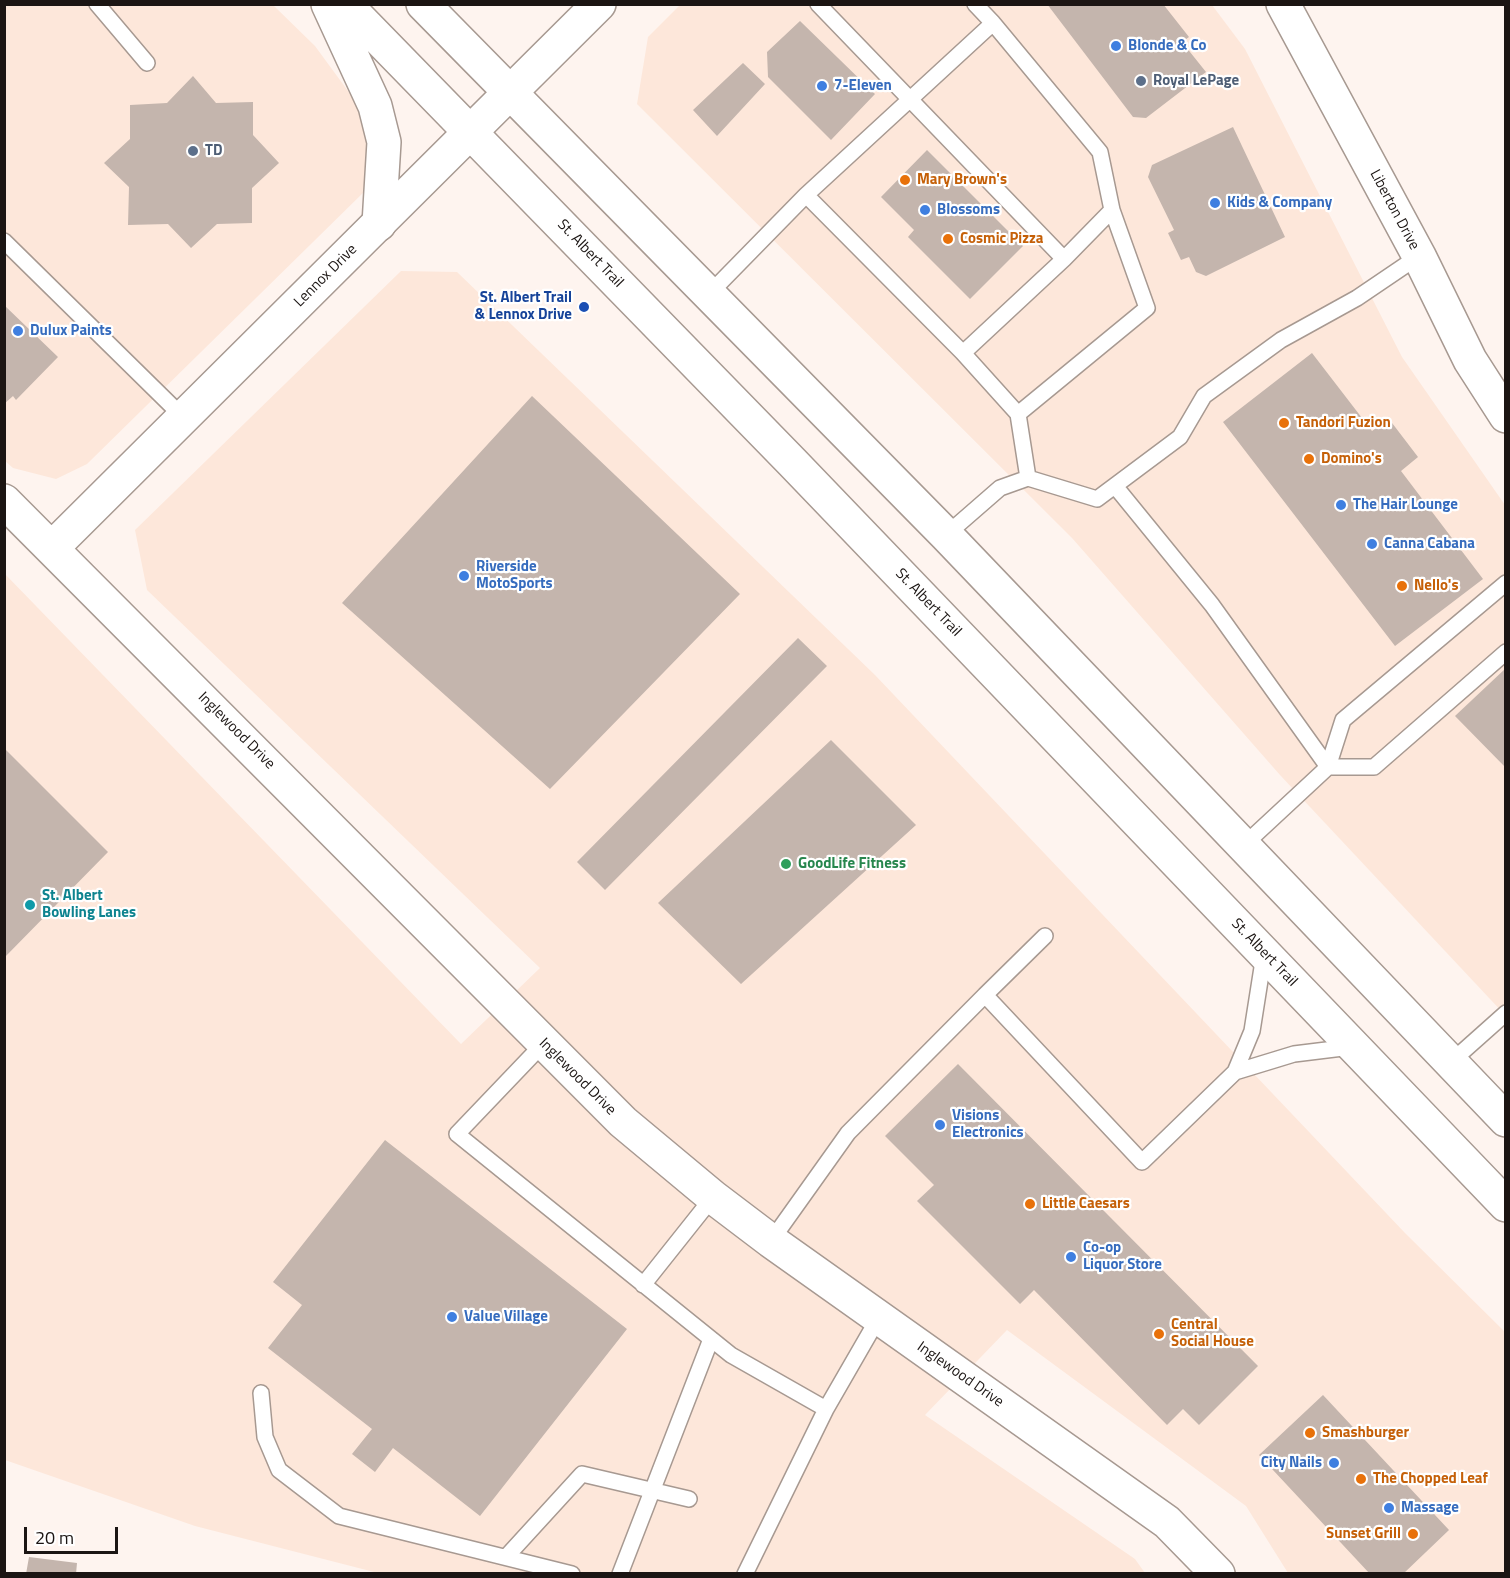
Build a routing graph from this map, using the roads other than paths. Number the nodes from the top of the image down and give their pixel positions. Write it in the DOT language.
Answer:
graph roads {
  1 [pos="97,4"];
  2 [pos="328,4"];
  3 [pos="345,4"];
  4 [pos="423,4"];
  5 [pos="599,4"];
  6 [pos="818,4"];
  7 [pos="975,4"];
  8 [pos="1283,4"];
  9 [pos="993,23"];
  10 [pos="147,63"];
  11 [pos="511,93"];
  12 [pos="910,99"];
  13 [pos="471,132"];
  14 [pos="806,195"];
  15 [pos="1112,210"];
  16 [pos="379,224"];
  17 [pos="4,241"];
  18 [pos="1419,256"];
  19 [pos="1064,259"];
  20 [pos="710,293"];
  21 [pos="963,353"];
  22 [pos="1018,414"];
  23 [pos="1506,416"];
  24 [pos="183,417"];
  25 [pos="1028,478"];
  26 [pos="1115,486"];
  27 [pos="4,501"];
  28 [pos="946,535"];
  29 [pos="52,548"];
  30 [pos="1506,583"];
  31 [pos="1506,652"];
  32 [pos="1328,767"];
  33 [pos="1244,845"];
  34 [pos="1045,936"];
  35 [pos="1264,952"];
  36 [pos="985,995"];
  37 [pos="1506,1013"];
  38 [pos="543,1044"];
  39 [pos="1354,1047"];
  40 [pos="1451,1062"];
  41 [pos="1235,1072"];
  42 [pos="1506,1120"];
  43 [pos="713,1197"];
  44 [pos="1506,1205"];
  45 [pos="771,1241"];
  46 [pos="644,1285"];
  47 [pos="879,1317"];
  48 [pos="711,1339"];
  49 [pos="261,1393"];
  50 [pos="826,1409"];
  51 [pos="652,1492"];
  52 [pos="689,1499"];
  53 [pos="507,1556"];
  54 [pos="572,1574"];
  55 [pos="620,1574"];
  56 [pos="745,1574"];
  57 [pos="1218,1574"];
  1 -- 10 [label="lane"];
  2 -- 16 [label="main road"];
  3 -- 13 [label="main road, St. Albert Trail"];
  4 -- 11 [label="main road"];
  5 -- 11 [label="main road, Lennox Drive"];
  6 -- 12 [label="lane"];
  7 -- 9 [label="lane"];
  8 -- 18 [label="main road, Liberton Drive"];
  9 -- 12 [label="lane"];
  9 -- 15 [label="lane"];
  11 -- 13 [label="main road, Lennox Drive"];
  11 -- 20 [label="main road"];
  12 -- 14 [label="lane"];
  12 -- 19 [label="lane"];
  13 -- 16 [label="main road, Lennox Drive"];
  13 -- 35 [label="main road, St. Albert Trail"];
  14 -- 20 [label="lane"];
  14 -- 21 [label="lane"];
  15 -- 19 [label="lane"];
  15 -- 22 [label="lane"];
  16 -- 24 [label="main road, Lennox Drive"];
  17 -- 24 [label="lane"];
  18 -- 23 [label="main road, Liberton Drive"];
  18 -- 26 [label="lane"];
  19 -- 21 [label="lane"];
  20 -- 28 [label="main road"];
  21 -- 22 [label="lane"];
  22 -- 25 [label="lane"];
  24 -- 29 [label="main road, Lennox Drive"];
  25 -- 26 [label="lane"];
  25 -- 28 [label="lane"];
  26 -- 32 [label="lane"];
  27 -- 29 [label="main road, Inglewood Drive"];
  28 -- 33 [label="main road"];
  29 -- 38 [label="main road, Inglewood Drive"];
  30 -- 32 [label="lane"];
  31 -- 32 [label="lane"];
  32 -- 33 [label="lane"];
  33 -- 40 [label="main road"];
  34 -- 36 [label="lane"];
  35 -- 39 [label="main road, St. Albert Trail"];
  35 -- 41 [label="lane"];
  36 -- 41 [label="lane"];
  36 -- 45 [label="lane"];
  37 -- 40 [label="lane"];
  38 -- 43 [label="main road, Inglewood Drive"];
  38 -- 46 [label="lane"];
  39 -- 41 [label="lane"];
  39 -- 44 [label="main road, St. Albert Trail"];
  40 -- 42 [label="main road"];
  43 -- 45 [label="main road, Inglewood Drive"];
  43 -- 46 [label="lane"];
  45 -- 47 [label="main road, Inglewood Drive"];
  46 -- 48 [label="lane"];
  47 -- 50 [label="lane"];
  47 -- 57 [label="main road, Inglewood Drive"];
  48 -- 50 [label="lane"];
  48 -- 51 [label="lane"];
  49 -- 53 [label="lane"];
  50 -- 56 [label="lane"];
  51 -- 52 [label="lane"];
  51 -- 53 [label="lane"];
  51 -- 55 [label="lane"];
  53 -- 54 [label="lane"];
}
